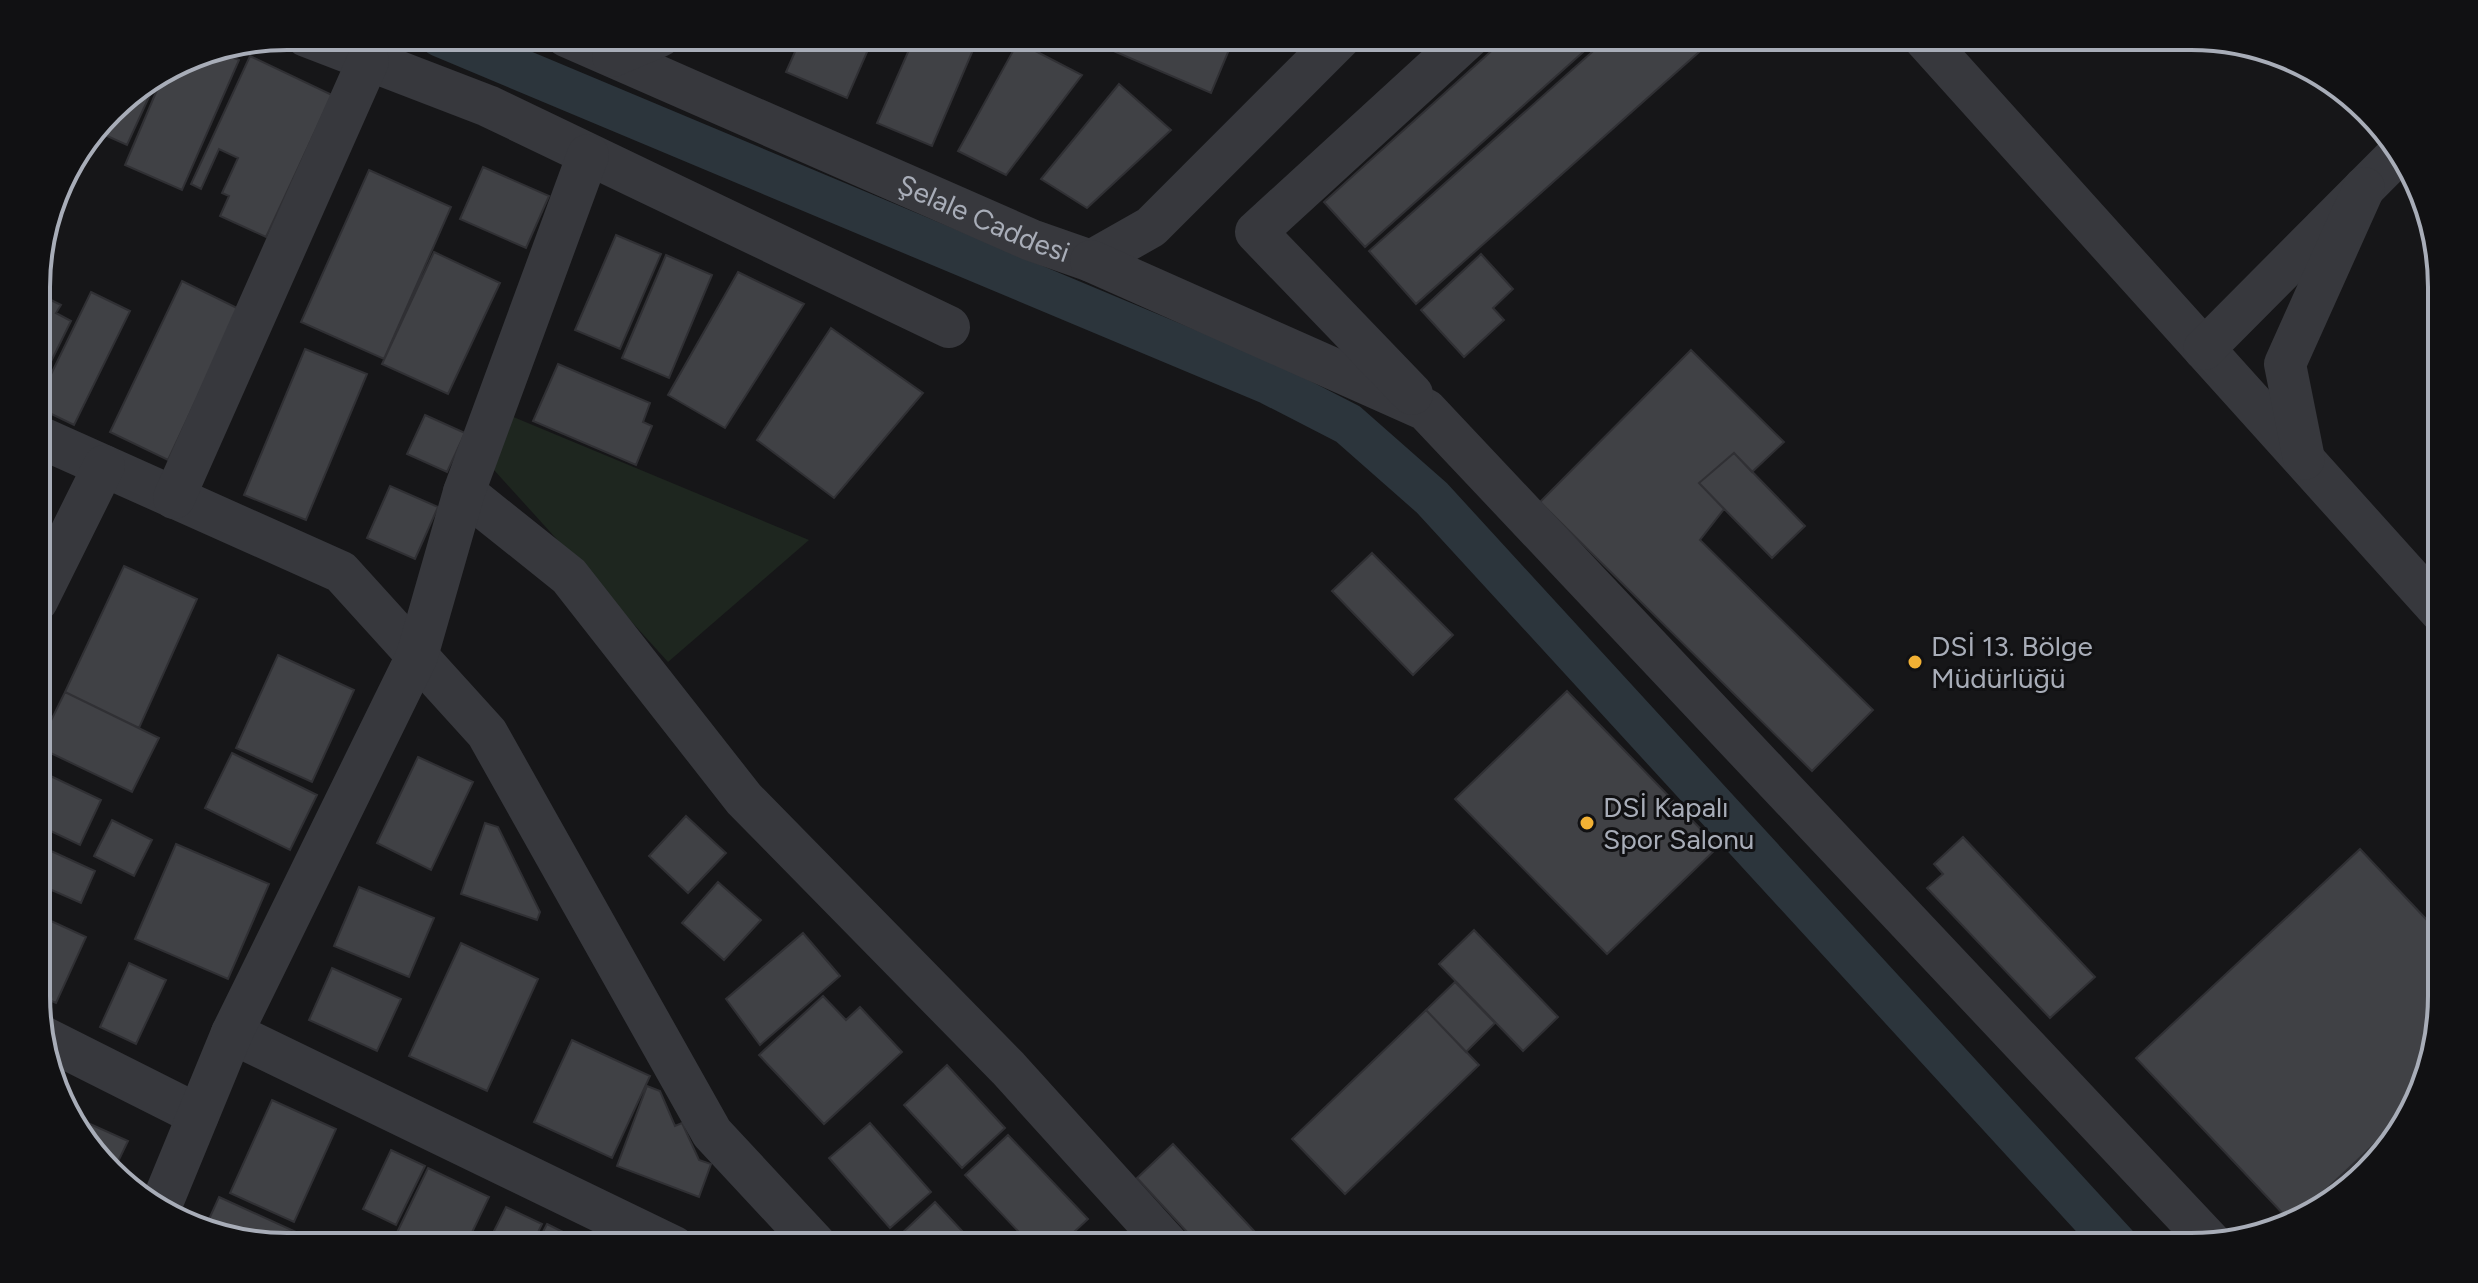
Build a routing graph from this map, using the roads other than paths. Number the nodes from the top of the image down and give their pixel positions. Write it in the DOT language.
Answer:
graph roads {
  1 [pos="341,50"];
  2 [pos="599,50"];
  3 [pos="627,50"];
  4 [pos="1328,50"];
  5 [pos="1455,50"];
  6 [pos="1935,50"];
  7 [pos="613,56"];
  8 [pos="368,61"];
  9 [pos="588,155"];
  10 [pos="2391,161"];
  11 [pos="2364,188"];
  12 [pos="1091,261"];
  13 [pos="949,327"];
  14 [pos="2204,349"];
  15 [pos="1426,410"];
  16 [pos="51,442"];
  17 [pos="2304,459"];
  18 [pos="104,466"];
  19 [pos="464,492"];
  20 [pos="174,498"];
  21 [pos="51,574"];
  22 [pos="2428,597"];
  23 [pos="417,656"];
  24 [pos="232,1033"];
  25 [pos="55,1043"];
  26 [pos="198,1115"];
  27 [pos="164,1198"];
  28 [pos="2201,1232"];
  29 [pos="645,1233"];
  30 [pos="805,1233"];
  31 [pos="1157,1233"];
  1 -- 8 [label="street"];
  2 -- 7 [label="street, Şelale Caddesi"];
  3 -- 7 [label="street"];
  4 -- 12 [label="street, Şelale Caddesi"];
  5 -- 15 [label="street"];
  6 -- 14 [label="street"];
  7 -- 12 [label="street, Şelale Caddesi"];
  8 -- 9 [label="street"];
  8 -- 20 [label="street"];
  9 -- 13 [label="street"];
  9 -- 19 [label="street"];
  10 -- 11 [label="street"];
  11 -- 14 [label="street"];
  11 -- 17 [label="street"];
  12 -- 15 [label="street"];
  14 -- 17 [label="street"];
  15 -- 28 [label="street"];
  16 -- 18 [label="street"];
  17 -- 22 [label="street"];
  18 -- 20 [label="street"];
  18 -- 21 [label="street"];
  19 -- 23 [label="street"];
  19 -- 31 [label="street"];
  20 -- 23 [label="street"];
  23 -- 24 [label="street"];
  23 -- 30 [label="street"];
  24 -- 26 [label="street"];
  24 -- 29 [label="street"];
  25 -- 26 [label="street"];
  26 -- 27 [label="street"];
}
